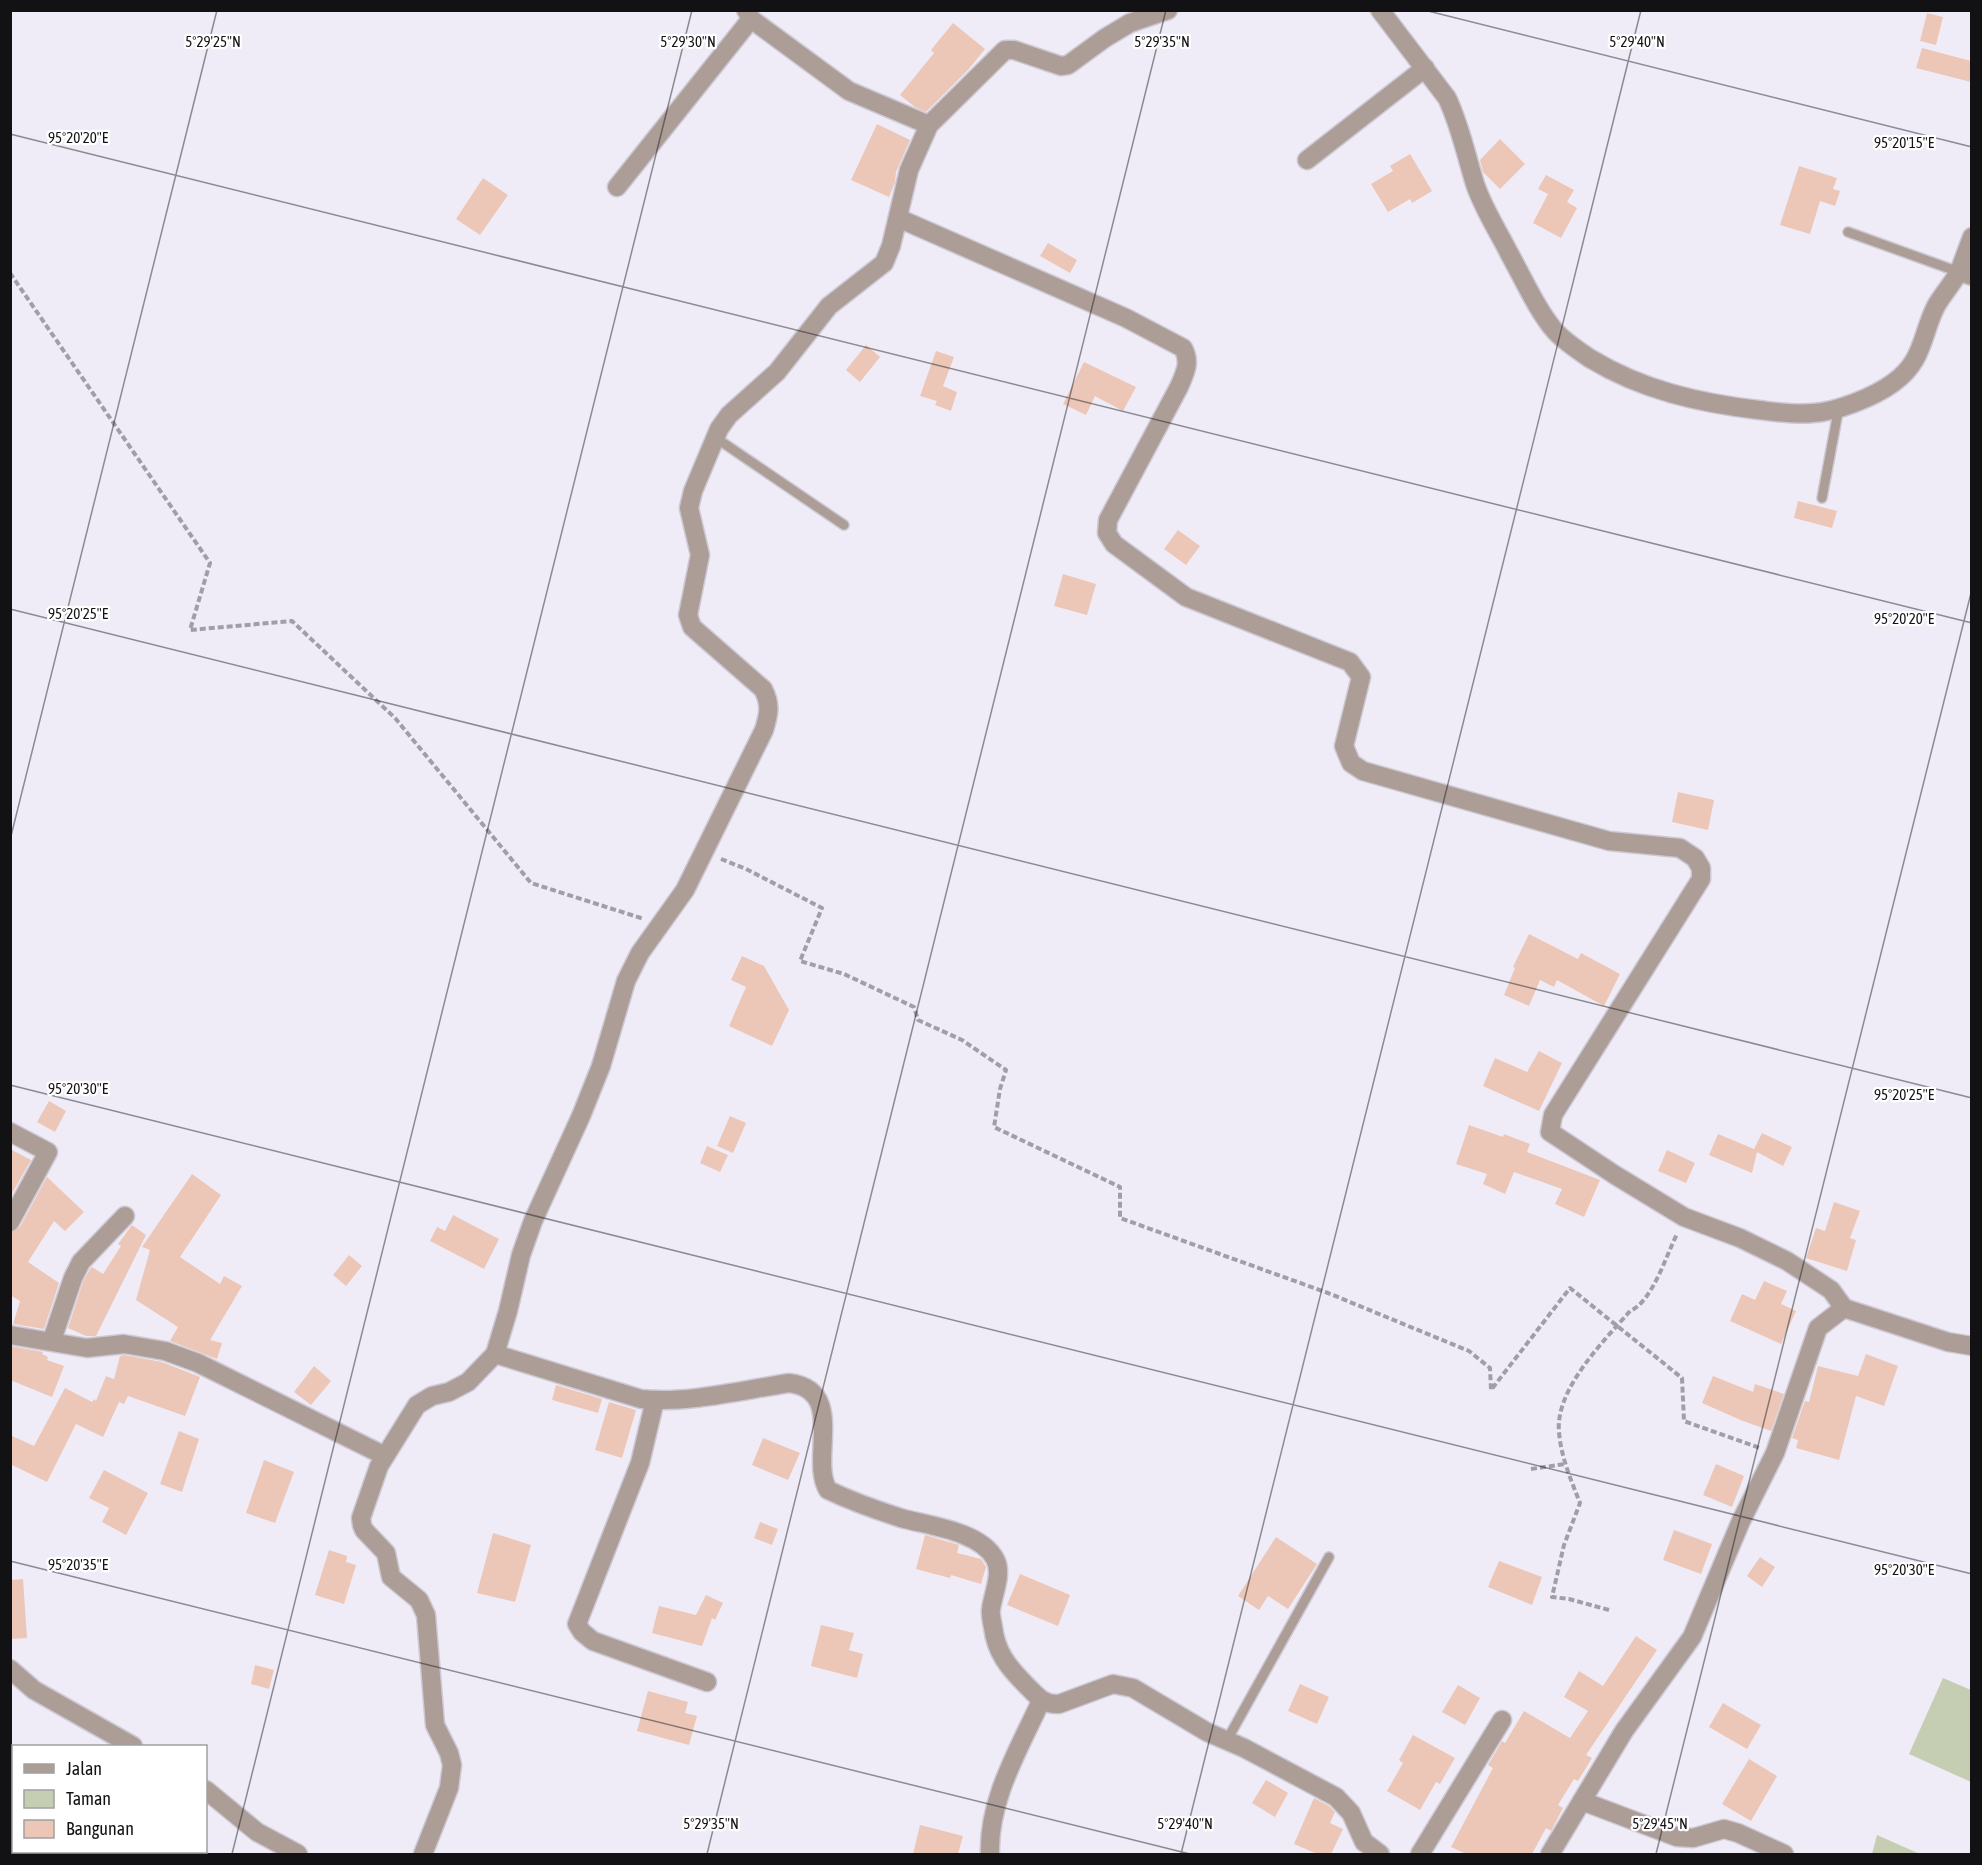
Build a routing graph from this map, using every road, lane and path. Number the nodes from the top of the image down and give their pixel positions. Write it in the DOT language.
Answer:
graph roads {
  1 [pos="1168,10"];
  2 [pos="1380,10"];
  3 [pos="748,15"];
  4 [pos="1425,68"];
  5 [pos="929,125"];
  6 [pos="1307,160"];
  7 [pos="617,187"];
  8 [pos="898,218"];
  9 [pos="1848,232"];
  10 [pos="1971,237"];
  11 [pos="10,273"];
  12 [pos="1965,274"];
  13 [pos="1839,407"];
  14 [pos="716,438"];
  15 [pos="1822,498"];
  16 [pos="844,525"];
  17 [pos="704,852"];
  18 [pos="658,921"];
  19 [pos="10,1132"];
  20 [pos="125,1216"];
  21 [pos="1684,1217"];
  22 [pos="10,1222"];
  23 [pos="1844,1308"];
  24 [pos="1617,1326"];
  25 [pos="10,1335"];
  26 [pos="52,1341"];
  27 [pos="1971,1347"];
  28 [pos="495,1354"];
  29 [pos="655,1400"];
  30 [pos="1775,1453"];
  31 [pos="385,1456"];
  32 [pos="1565,1464"];
  33 [pos="1531,1469"];
  34 [pos="1329,1557"];
  35 [pos="1609,1610"];
  36 [pos="10,1669"];
  37 [pos="707,1682"];
  38 [pos="1041,1701"];
  39 [pos="1502,1720"];
  40 [pos="1227,1740"];
  41 [pos="131,1745"];
  42 [pos="207,1791"];
  43 [pos="1582,1801"];
  44 [pos="298,1854"];
  45 [pos="423,1854"];
  46 [pos="990,1854"];
  47 [pos="1380,1854"];
  48 [pos="1420,1854"];
  49 [pos="1550,1854"];
  50 [pos="1784,1854"];
  1 -- 5 [label="street"];
  2 -- 4 [label="street"];
  3 -- 5 [label="street"];
  3 -- 7 [label="street"];
  4 -- 6 [label="street"];
  4 -- 13 [label="street"];
  5 -- 8 [label="street"];
  8 -- 14 [label="street"];
  8 -- 21 [label="street"];
  9 -- 12 [label="lane"];
  10 -- 12 [label="street"];
  11 -- 18 [label="path"];
  12 -- 13 [label="street"];
  13 -- 15 [label="lane"];
  14 -- 16 [label="lane"];
  14 -- 17 [label="street"];
  17 -- 18 [label="street"];
  17 -- 24 [label="path"];
  18 -- 28 [label="street"];
  19 -- 22 [label="street"];
  20 -- 26 [label="street"];
  21 -- 23 [label="street"];
  21 -- 24 [label="path"];
  23 -- 27 [label="street"];
  23 -- 30 [label="street"];
  24 -- 30 [label="path"];
  24 -- 32 [label="path"];
  25 -- 26 [label="street"];
  26 -- 31 [label="street"];
  28 -- 29 [label="street"];
  28 -- 31 [label="street"];
  29 -- 37 [label="street"];
  29 -- 38 [label="street"];
  30 -- 43 [label="street"];
  31 -- 45 [label="street"];
  32 -- 33 [label="path"];
  32 -- 35 [label="path"];
  34 -- 40 [label="lane"];
  36 -- 41 [label="street"];
  38 -- 40 [label="street"];
  38 -- 46 [label="street"];
  39 -- 48 [label="street"];
  40 -- 47 [label="street"];
  42 -- 44 [label="street"];
  43 -- 49 [label="street"];
  43 -- 50 [label="street"];
}
